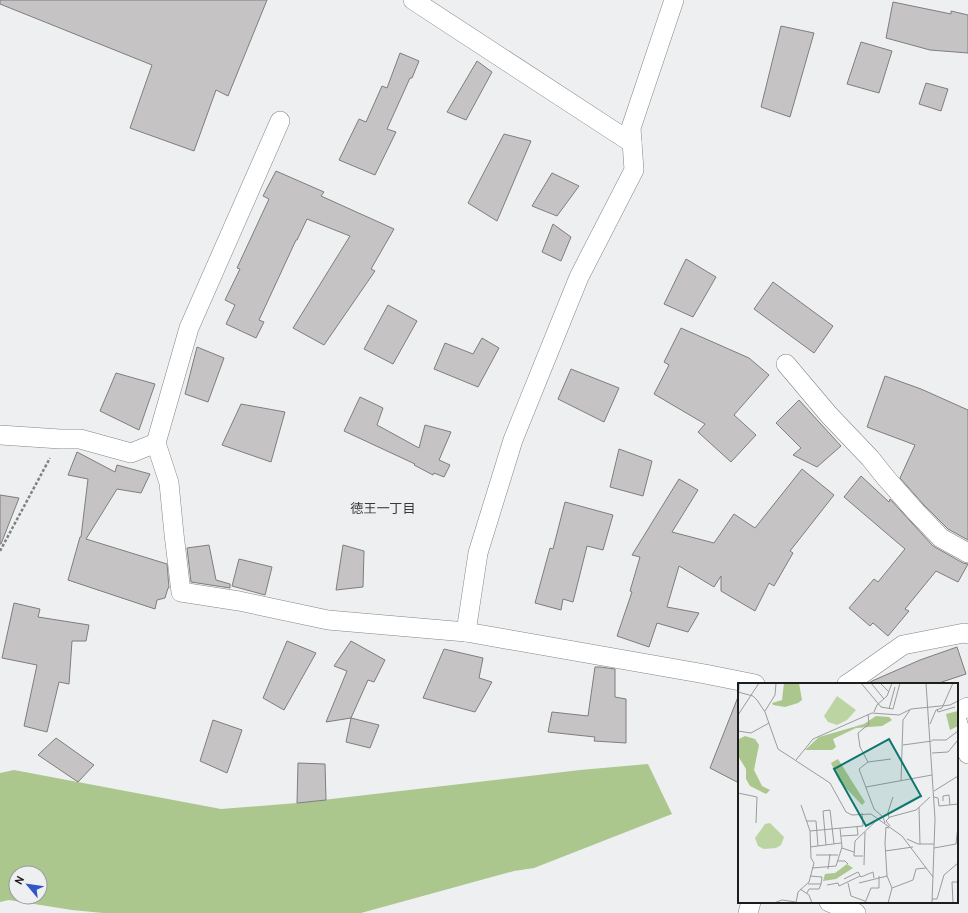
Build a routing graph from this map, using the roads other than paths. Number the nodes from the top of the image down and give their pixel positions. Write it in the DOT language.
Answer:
graph roads {
  1 [pos="413,0"];
  2 [pos="674,0"];
  3 [pos="280,121"];
  4 [pos="632,143"];
  5 [pos="786,364"];
  6 [pos="0,435"];
  7 [pos="156,443"];
  8 [pos="968,553"];
  9 [pos="466,632"];
  10 [pos="968,634"];
  11 [pos="750,683"];
  12 [pos="850,683"];
  13 [pos="968,707"];
  14 [pos="958,712"];
  15 [pos="958,724"];
  16 [pos="968,754"];
  17 [pos="752,903"];
  18 [pos="831,903"];
  19 [pos="748,913"];
  20 [pos="856,913"];
  1 -- 4 [label="street"];
  2 -- 4 [label="street"];
  3 -- 7 [label="street"];
  4 -- 9 [label="street"];
  5 -- 8 [label="street"];
  6 -- 7 [label="street"];
  7 -- 9 [label="street"];
  9 -- 11 [label="street"];
  10 -- 12 [label="street"];
  13 -- 14 [label="street"];
  15 -- 16 [label="street"];
  17 -- 19 [label="street"];
  18 -- 20 [label="street"];
}
